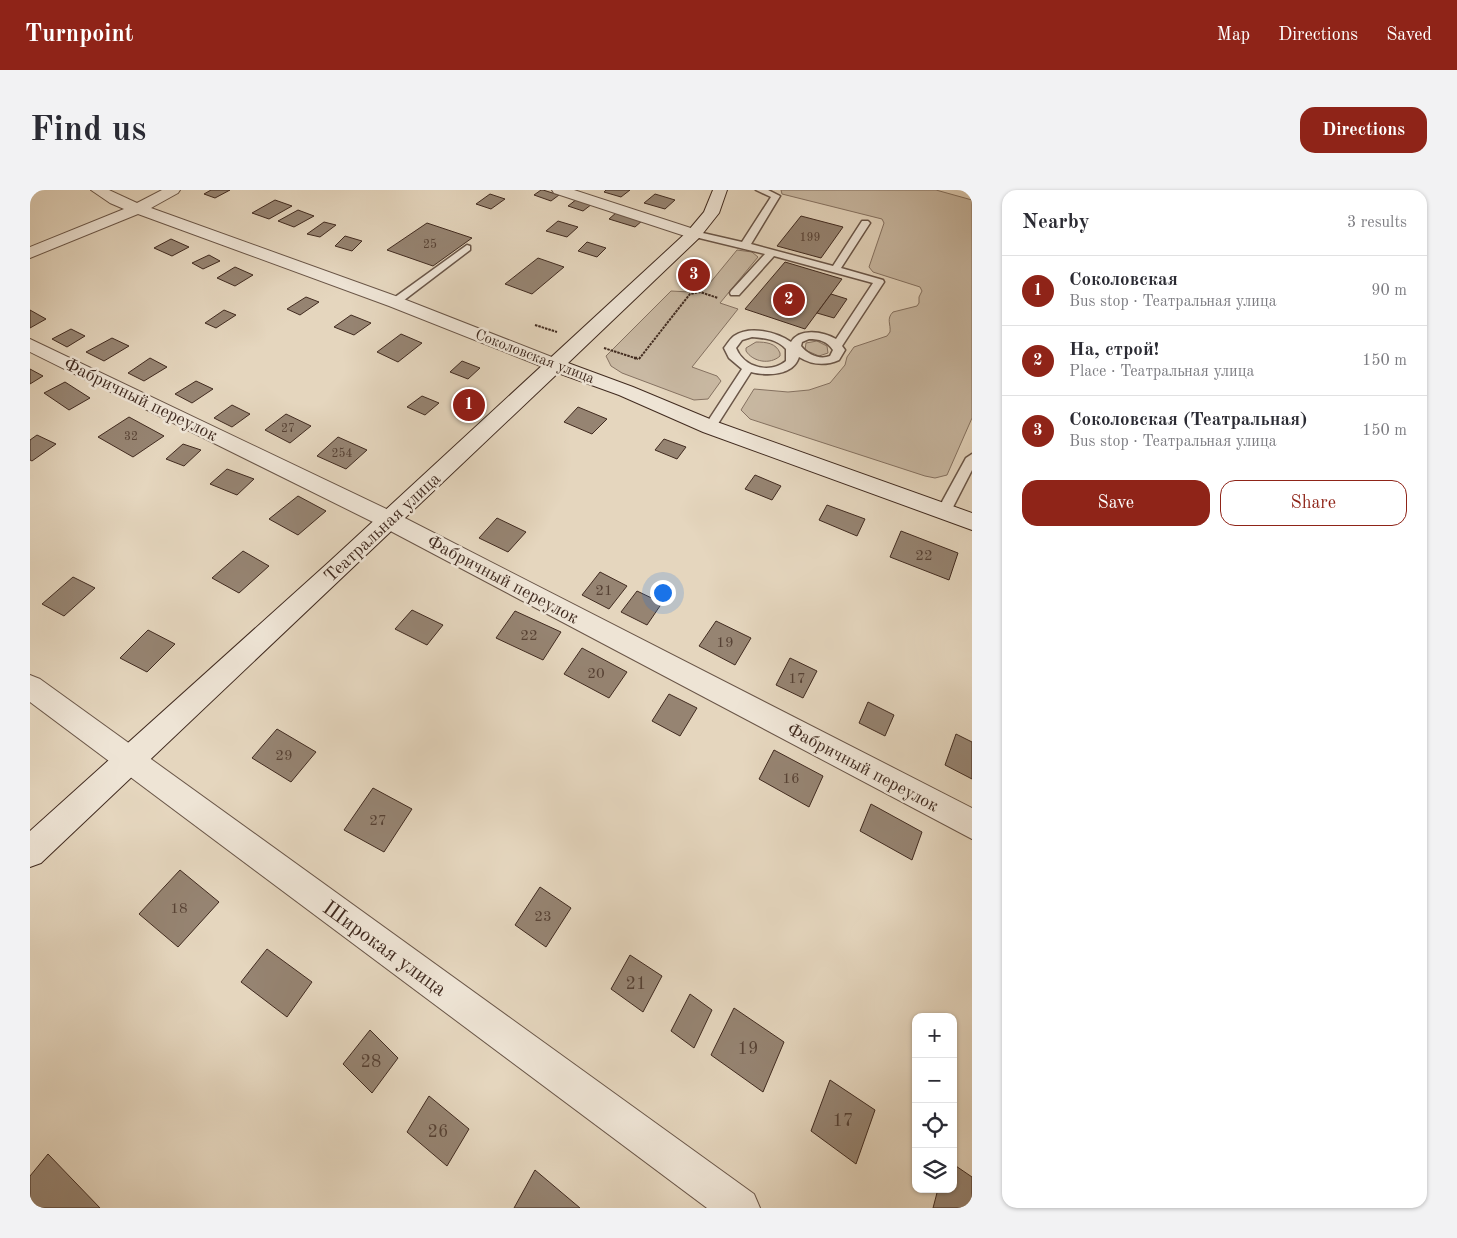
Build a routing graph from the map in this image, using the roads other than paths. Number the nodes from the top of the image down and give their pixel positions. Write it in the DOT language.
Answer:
graph roads {
  1 [pos="98,190"];
  2 [pos="173,190"];
  3 [pos="559,190"];
  4 [pos="720,190"];
  5 [pos="760,190"];
  6 [pos="139,208"];
  7 [pos="865,223"];
  8 [pos="694,234"];
  9 [pos="745,245"];
  10 [pos="467,248"];
  11 [pos="30,252"];
  12 [pos="772,252"];
  13 [pos="835,270"];
  14 [pos="736,293"];
  15 [pos="395,302"];
  16 [pos="30,344"];
  17 [pos="837,346"];
  18 [pos="817,360"];
  19 [pos="792,362"];
  20 [pos="555,365"];
  21 [pos="749,367"];
  22 [pos="710,427"];
  23 [pos="972,458"];
  24 [pos="944,511"];
  25 [pos="389,520"];
  26 [pos="972,522"];
  27 [pos="30,687"];
  28 [pos="129,761"];
  29 [pos="972,824"];
  30 [pos="30,852"];
  31 [pos="740,1208"];
  1 -- 6 [label="street, Соколовская улица"];
  2 -- 6 [label="street"];
  3 -- 8 [label="street"];
  4 -- 8 [label="street, Театральная улица"];
  5 -- 9 [label="lane"];
  6 -- 11 [label="street"];
  6 -- 15 [label="street, Соколовская улица"];
  7 -- 13 [label="lane"];
  8 -- 9 [label="lane"];
  8 -- 20 [label="street, Театральная улица"];
  9 -- 12 [label="lane"];
  10 -- 15 [label="lane"];
  12 -- 13 [label="lane"];
  12 -- 14 [label="lane"];
  13 -- 17 [label="lane"];
  15 -- 20 [label="street, Соколовская улица"];
  16 -- 25 [label="street, Фабричный переулок"];
  17 -- 18 [label="lane"];
  17 -- 18 [label="lane"];
  18 -- 19 [label="lane"];
  19 -- 21 [label="lane"];
  19 -- 21 [label="lane"];
  20 -- 22 [label="street, Соколовская улица"];
  20 -- 25 [label="street, Театральная улица"];
  21 -- 22 [label="lane"];
  22 -- 24 [label="street, Соколовская улица"];
  23 -- 24 [label="lane"];
  24 -- 26 [label="street, Соколовская улица"];
  25 -- 28 [label="street, Театральная улица"];
  25 -- 29 [label="street, Фабричный переулок"];
  27 -- 28 [label="street, Широкая улица"];
  28 -- 30 [label="street, Театральная улица"];
  28 -- 31 [label="street, Широкая улица"];
}
